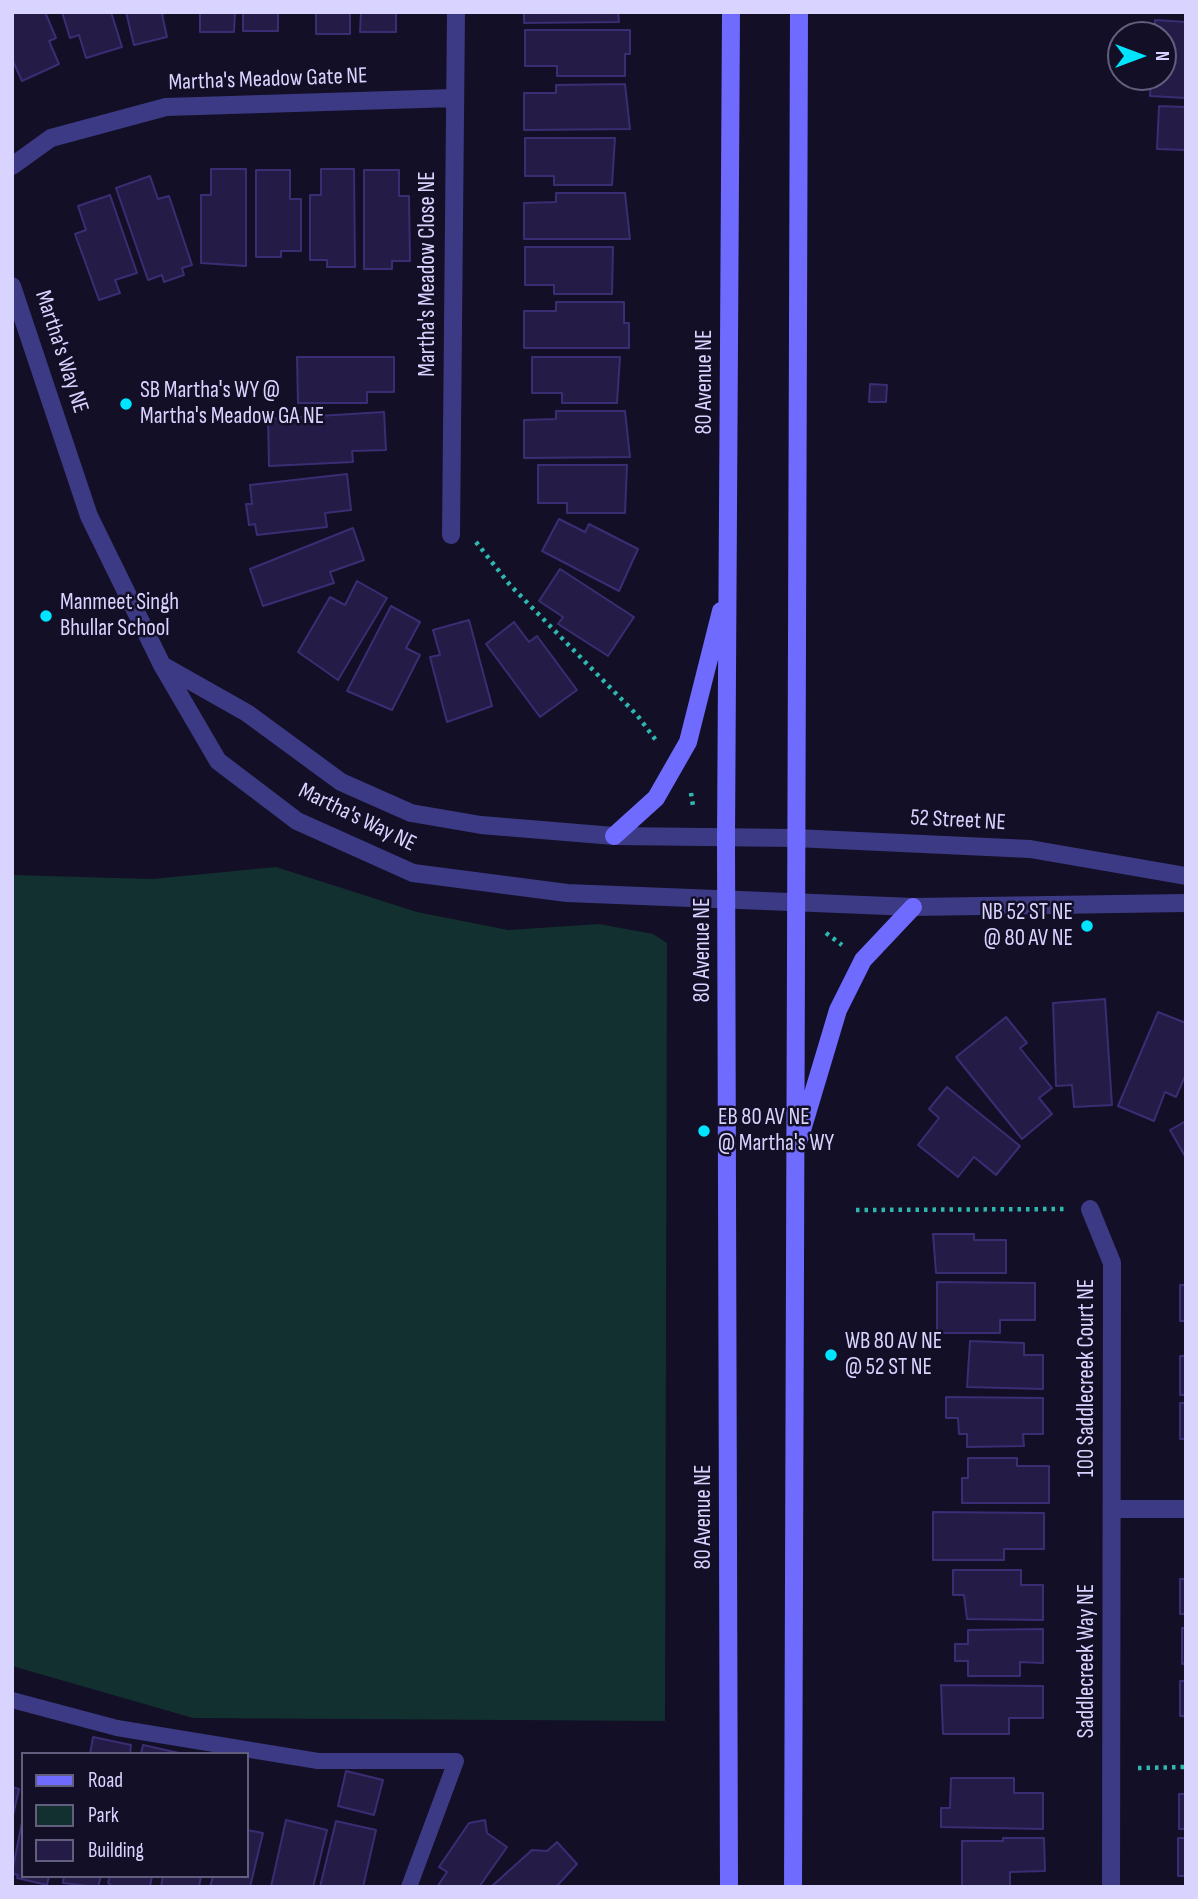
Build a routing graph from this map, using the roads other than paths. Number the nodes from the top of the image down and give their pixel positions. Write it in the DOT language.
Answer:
graph roads {
  1 [pos="456,12"];
  2 [pos="731,12"];
  3 [pos="799,12"];
  4 [pos="454,98"];
  5 [pos="12,166"];
  6 [pos="12,286"];
  7 [pos="451,535"];
  8 [pos="729,577"];
  9 [pos="162,665"];
  10 [pos="614,836"];
  11 [pos="726,838"];
  12 [pos="795,838"];
  13 [pos="1186,876"];
  14 [pos="727,900"];
  15 [pos="795,902"];
  16 [pos="1186,903"];
  17 [pos="913,907"];
  18 [pos="794,1157"];
  19 [pos="1090,1209"];
  20 [pos="1112,1509"];
  21 [pos="1186,1509"];
  22 [pos="12,1700"];
  23 [pos="409,1887"];
  24 [pos="729,1887"];
  25 [pos="793,1887"];
  26 [pos="1111,1887"];
  1 -- 4 [label="street, Martha's Meadow Close NE"];
  2 -- 8 [label="main road, 80 Avenue NE"];
  3 -- 12 [label="main road"];
  4 -- 5 [label="street, Martha's Meadow Gate NE"];
  4 -- 7 [label="street, Martha's Meadow Close NE"];
  6 -- 9 [label="street, Martha's Way NE"];
  8 -- 10 [label="main road"];
  8 -- 11 [label="main road, 80 Avenue NE"];
  9 -- 10 [label="street, Martha's Way NE"];
  9 -- 14 [label="street, Martha's Way NE"];
  10 -- 11 [label="street, Martha's Way NE"];
  11 -- 12 [label="street, 52 Street NE"];
  11 -- 14 [label="main road, 80 Avenue NE"];
  12 -- 13 [label="street, 52 Street NE"];
  12 -- 15 [label="main road"];
  14 -- 15 [label="street"];
  14 -- 24 [label="main road, 80 Avenue NE"];
  15 -- 17 [label="street"];
  15 -- 18 [label="main road"];
  16 -- 17 [label="street"];
  17 -- 18 [label="main road"];
  18 -- 25 [label="main road"];
  19 -- 20 [label="street, 100 Saddlecreek Court NE"];
  20 -- 21 [label="street"];
  20 -- 26 [label="street, Saddlecreek Way NE"];
  22 -- 23 [label="lane"];
}
